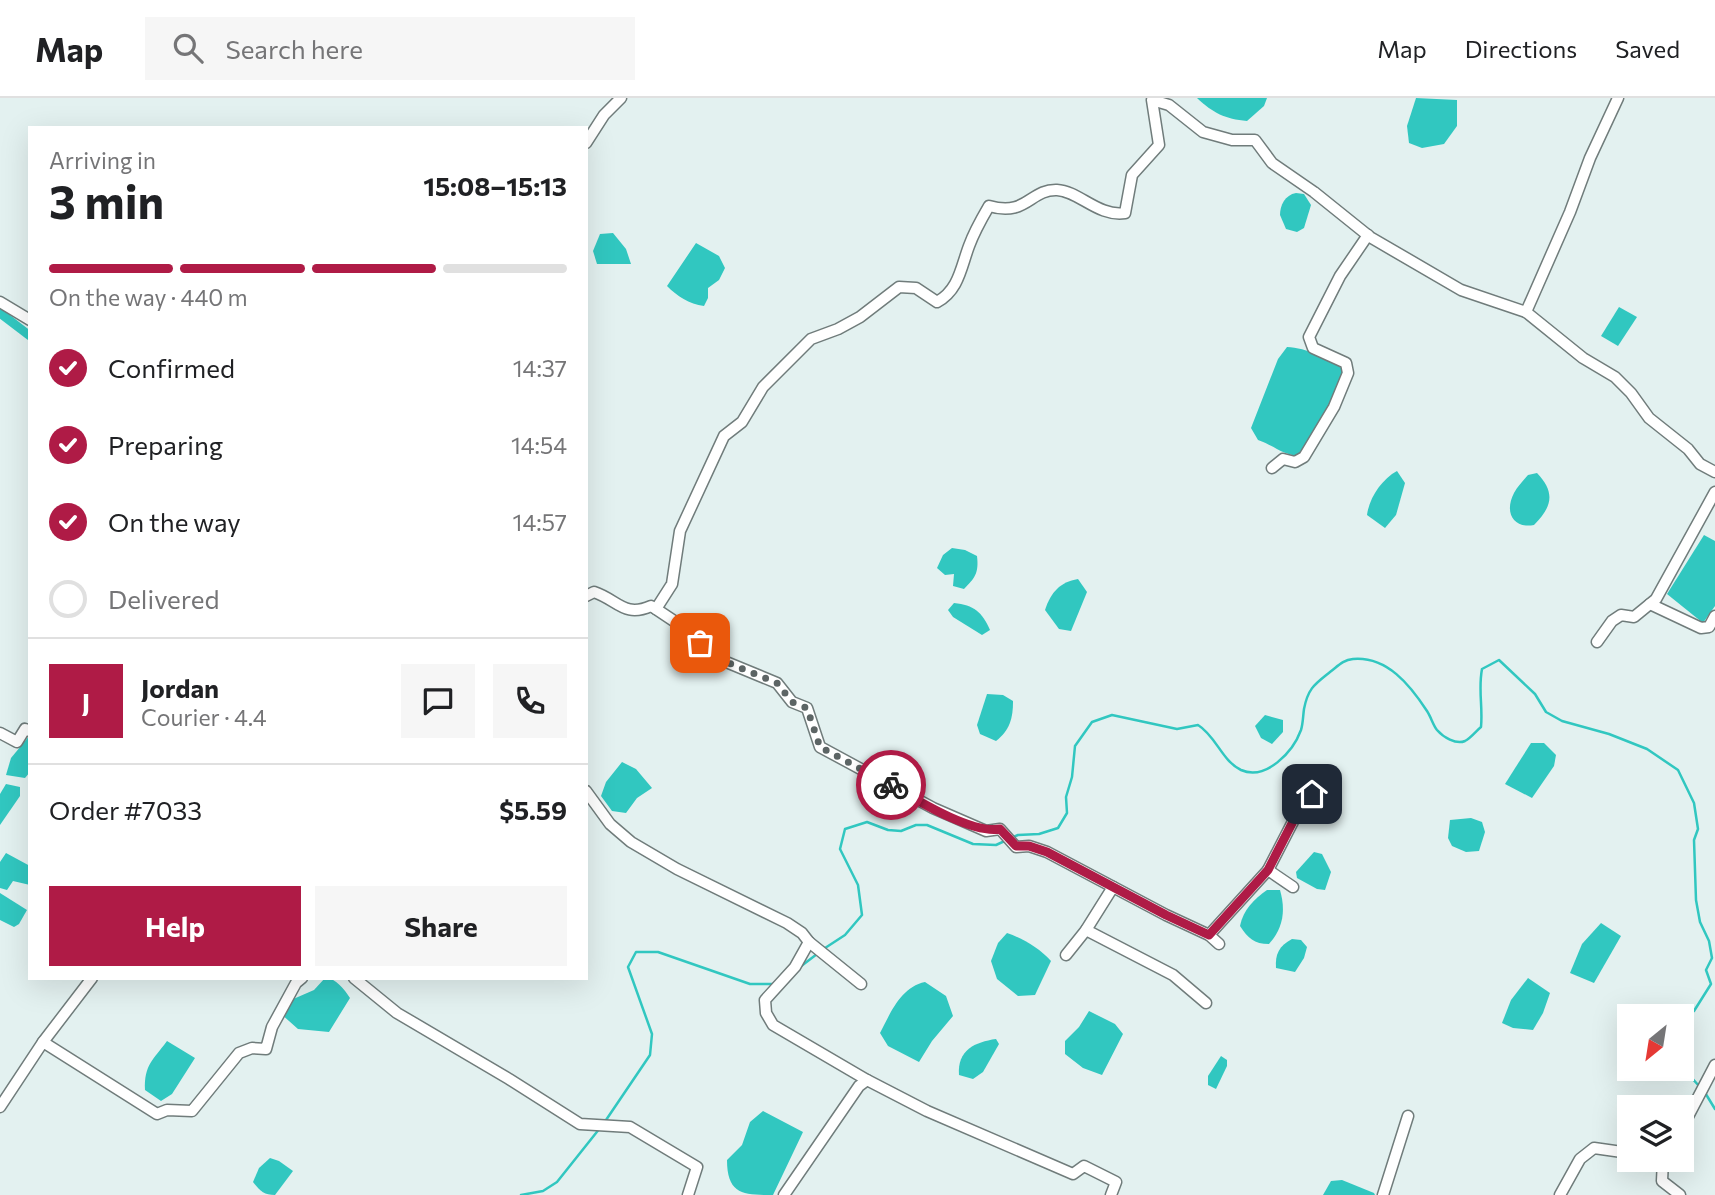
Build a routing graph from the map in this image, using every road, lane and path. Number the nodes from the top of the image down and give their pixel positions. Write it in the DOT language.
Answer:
graph roads {
  1 [pos="621,98"];
  2 [pos="1619,98"];
  3 [pos="1152,99"];
  4 [pos="588,140"];
  5 [pos="1368,235"];
  6 [pos="0,302"];
  7 [pos="1526,312"];
  8 [pos="28,319"];
  9 [pos="1272,468"];
  10 [pos="1715,472"];
  11 [pos="1715,492"];
  12 [pos="588,595"];
  13 [pos="1650,604"];
  14 [pos="656,609"];
  15 [pos="1715,616"];
  16 [pos="1597,642"];
  17 [pos="28,730"];
  18 [pos="0,733"];
  19 [pos="1324,785"];
  20 [pos="588,794"];
  21 [pos="1268,870"];
  22 [pos="1113,887"];
  23 [pos="1293,887"];
  24 [pos="1086,930"];
  25 [pos="1209,935"];
  26 [pos="809,942"];
  27 [pos="1220,944"];
  28 [pos="1066,955"];
  29 [pos="90,980"];
  30 [pos="300,980"];
  31 [pos="356,980"];
  32 [pos="861,984"];
  33 [pos="1206,1003"];
  34 [pos="43,1042"];
  35 [pos="1715,1065"];
  36 [pos="1711,1078"];
  37 [pos="867,1080"];
  38 [pos="1694,1106"];
  39 [pos="0,1107"];
  40 [pos="1408,1116"];
  41 [pos="1617,1150"];
  42 [pos="1662,1172"];
  43 [pos="688,1195"];
  44 [pos="784,1195"];
  45 [pos="1111,1195"];
  46 [pos="1383,1195"];
  47 [pos="1560,1195"];
  48 [pos="1680,1195"];
  1 -- 4 [label="street"];
  2 -- 7 [label="street"];
  3 -- 5 [label="street"];
  3 -- 14 [label="street"];
  5 -- 7 [label="street"];
  5 -- 9 [label="street"];
  6 -- 8 [label="street"];
  7 -- 10 [label="street"];
  11 -- 13 [label="street"];
  12 -- 14 [label="street"];
  13 -- 15 [label="street"];
  13 -- 16 [label="street"];
  14 -- 22 [label="street"];
  17 -- 18 [label="street"];
  19 -- 21 [label="street"];
  20 -- 26 [label="street"];
  21 -- 23 [label="street"];
  21 -- 25 [label="street"];
  22 -- 24 [label="street"];
  22 -- 25 [label="street"];
  24 -- 28 [label="street"];
  24 -- 33 [label="street"];
  25 -- 27 [label="street"];
  26 -- 32 [label="street"];
  26 -- 37 [label="street"];
  29 -- 34 [label="street"];
  30 -- 34 [label="street"];
  31 -- 43 [label="street"];
  34 -- 39 [label="street"];
  35 -- 36 [label="street"];
  36 -- 38 [label="street"];
  37 -- 44 [label="street"];
  37 -- 45 [label="street"];
  40 -- 46 [label="street"];
  41 -- 47 [label="street"];
  42 -- 48 [label="street"];
}
